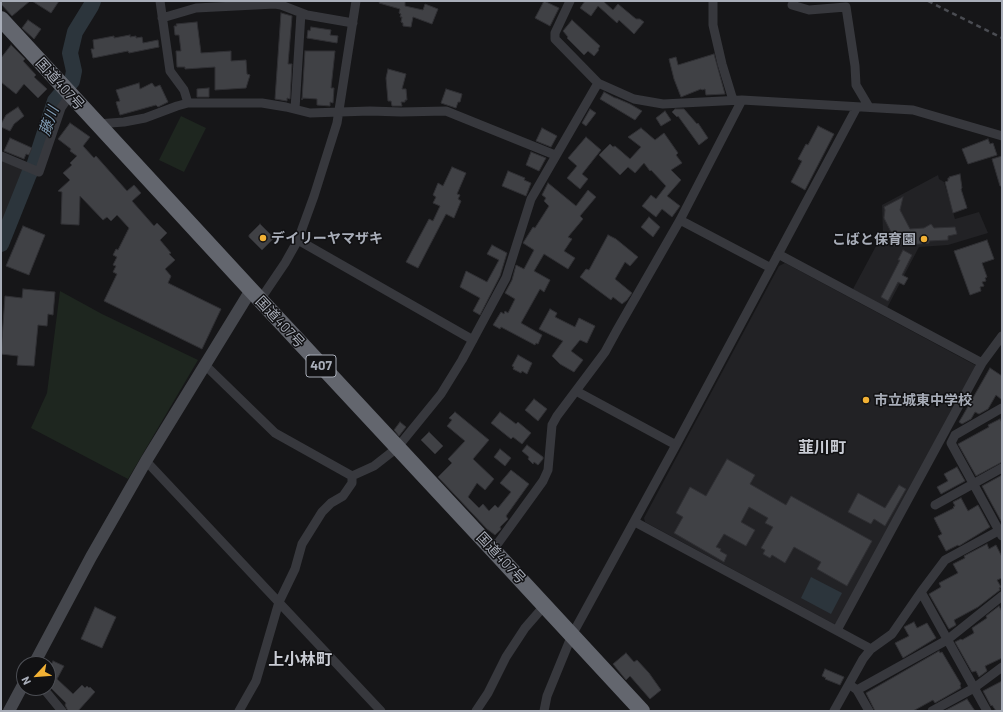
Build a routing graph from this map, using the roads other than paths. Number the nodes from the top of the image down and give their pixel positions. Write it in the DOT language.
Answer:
graph roads {
  1 [pos="160,1"];
  2 [pos="356,1"];
  3 [pos="570,1"];
  4 [pos="713,1"];
  5 [pos="792,4"];
  6 [pos="301,14"];
  7 [pos="162,18"];
  8 [pos="353,23"];
  9 [pos="4,28"];
  10 [pos="598,83"];
  11 [pos="70,95"];
  12 [pos="738,100"];
  13 [pos="188,103"];
  14 [pos="857,107"];
  15 [pos="869,107"];
  16 [pos="295,109"];
  17 [pos="339,111"];
  18 [pos="97,124"];
  19 [pos="1002,136"];
  20 [pos="555,155"];
  21 [pos="1,156"];
  22 [pos="680,220"];
  23 [pos="298,240"];
  24 [pos="778,254"];
  25 [pos="771,268"];
  26 [pos="255,295"];
  27 [pos="1002,336"];
  28 [pos="472,340"];
  29 [pos="982,363"];
  30 [pos="205,365"];
  31 [pos="576,391"];
  32 [pos="1002,408"];
  33 [pos="676,445"];
  34 [pos="398,448"];
  35 [pos="146,461"];
  36 [pos="1002,468"];
  37 [pos="352,476"];
  38 [pos="973,484"];
  39 [pos="936,505"];
  40 [pos="634,522"];
  41 [pos="1001,532"];
  42 [pos="494,550"];
  43 [pos="921,592"];
  44 [pos="1002,596"];
  45 [pos="279,602"];
  46 [pos="545,605"];
  47 [pos="837,630"];
  48 [pos="572,635"];
  49 [pos="947,640"];
  50 [pos="871,649"];
  51 [pos="38,656"];
  52 [pos="1002,667"];
  53 [pos="849,684"];
  54 [pos="974,688"];
  55 [pos="857,690"];
  56 [pos="17,696"];
  57 [pos="50,696"];
  58 [pos="9,711"];
  59 [pos="62,711"];
  60 [pos="239,711"];
  61 [pos="381,711"];
  62 [pos="476,711"];
  63 [pos="544,711"];
  64 [pos="642,711"];
  65 [pos="834,711"];
  66 [pos="869,711"];
  67 [pos="932,711"];
  68 [pos="987,711"];
  1 -- 7 [label="street"];
  2 -- 8 [label="street"];
  3 -- 10 [label="street"];
  4 -- 12 [label="street"];
  5 -- 15 [label="street"];
  6 -- 7 [label="street"];
  6 -- 8 [label="street"];
  6 -- 16 [label="street"];
  7 -- 13 [label="street"];
  8 -- 17 [label="street"];
  9 -- 11 [label="highway, 国道407号 / 407"];
  10 -- 12 [label="street"];
  10 -- 20 [label="street"];
  11 -- 18 [label="highway, 国道407号 / 407"];
  11 -- 21 [label="street"];
  12 -- 14 [label="street"];
  12 -- 22 [label="street"];
  13 -- 16 [label="street"];
  13 -- 18 [label="street"];
  14 -- 15 [label="street"];
  14 -- 24 [label="street"];
  15 -- 19 [label="street"];
  16 -- 17 [label="street"];
  17 -- 20 [label="street"];
  17 -- 23 [label="street"];
  18 -- 26 [label="highway, 国道407号 / 407"];
  20 -- 28 [label="street"];
  22 -- 25 [label="street"];
  22 -- 31 [label="street"];
  23 -- 26 [label="street"];
  23 -- 28 [label="street"];
  24 -- 25 [label="street"];
  24 -- 29 [label="street"];
  25 -- 33 [label="street"];
  26 -- 30 [label="street"];
  26 -- 34 [label="highway, 国道407号 / 407"];
  27 -- 29 [label="street"];
  28 -- 34 [label="street"];
  29 -- 47 [label="street"];
  30 -- 35 [label="street"];
  30 -- 37 [label="street"];
  31 -- 33 [label="street"];
  31 -- 42 [label="street"];
  32 -- 38 [label="street"];
  33 -- 40 [label="street"];
  34 -- 37 [label="street"];
  34 -- 42 [label="highway, 国道407号 / 407"];
  35 -- 45 [label="street"];
  35 -- 51 [label="street"];
  36 -- 38 [label="street"];
  37 -- 45 [label="street"];
  38 -- 39 [label="street"];
  38 -- 41 [label="street"];
  40 -- 47 [label="street"];
  40 -- 48 [label="street"];
  41 -- 43 [label="street"];
  42 -- 46 [label="highway, 国道407号 / 407"];
  43 -- 49 [label="street"];
  43 -- 50 [label="street"];
  44 -- 49 [label="street"];
  45 -- 60 [label="street"];
  45 -- 61 [label="street"];
  46 -- 48 [label="highway, 国道407号 / 407"];
  46 -- 62 [label="street"];
  47 -- 50 [label="street"];
  48 -- 63 [label="street"];
  48 -- 64 [label="highway, 国道407号 / 407"];
  49 -- 54 [label="street"];
  49 -- 55 [label="street"];
  50 -- 53 [label="street"];
  52 -- 54 [label="street"];
  53 -- 55 [label="street"];
  53 -- 65 [label="street"];
  54 -- 67 [label="street"];
  54 -- 68 [label="street"];
  55 -- 66 [label="street"];
  56 -- 58 [label="street"];
  57 -- 59 [label="street"];
}
